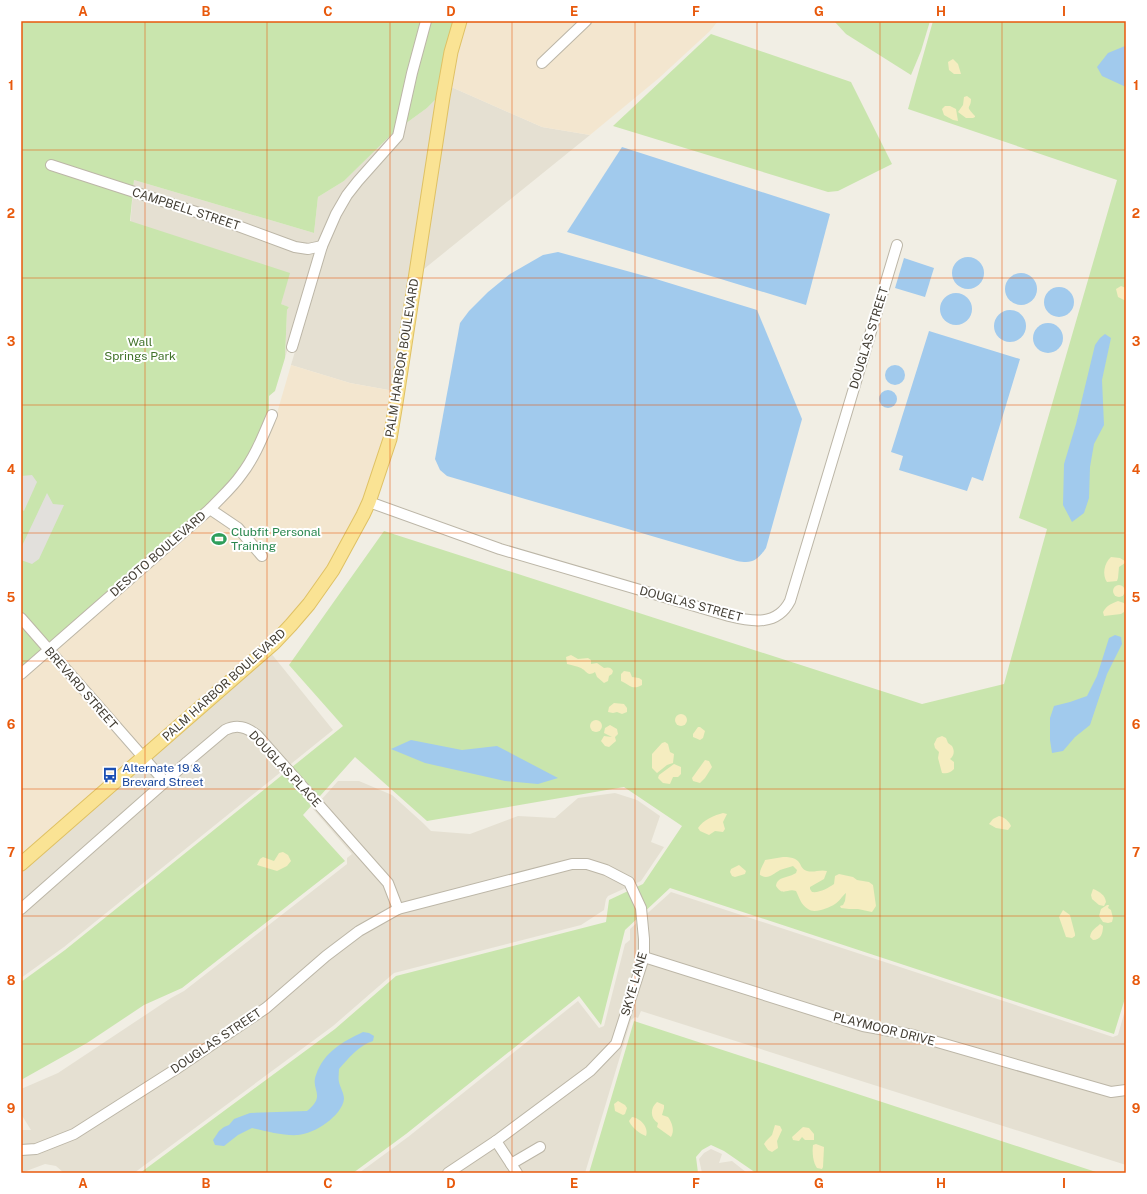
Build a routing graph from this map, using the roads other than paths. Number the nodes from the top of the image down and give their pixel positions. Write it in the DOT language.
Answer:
graph roads {
  1 [pos="426,21"];
  2 [pos="460,21"];
  3 [pos="586,21"];
  4 [pos="542,63"];
  5 [pos="51,165"];
  6 [pos="897,245"];
  7 [pos="322,246"];
  8 [pos="292,347"];
  9 [pos="272,415"];
  10 [pos="369,502"];
  11 [pos="210,510"];
  12 [pos="262,556"];
  13 [pos="21,618"];
  14 [pos="48,650"];
  15 [pos="21,674"];
  16 [pos="142,758"];
  17 [pos="165,782"];
  18 [pos="21,864"];
  19 [pos="21,909"];
  20 [pos="398,909"];
  21 [pos="644,957"];
  22 [pos="1126,1090"];
  23 [pos="496,1141"];
  24 [pos="540,1147"];
  25 [pos="21,1150"];
  26 [pos="514,1169"];
  27 [pos="448,1173"];
  1 -- 7 [label="street"];
  2 -- 10 [label="main road, PALM HARBOR BOULEVARD"];
  3 -- 4 [label="street"];
  5 -- 7 [label="street, CAMPBELL STREET"];
  6 -- 10 [label="street, DOUGLAS STREET"];
  7 -- 8 [label="street"];
  9 -- 11 [label="street, DESOTO BOULEVARD"];
  10 -- 16 [label="main road, PALM HARBOR BOULEVARD"];
  11 -- 12 [label="street"];
  11 -- 14 [label="street, DESOTO BOULEVARD"];
  13 -- 14 [label="street, BREVARD STREET"];
  14 -- 15 [label="street, DESOTO BOULEVARD"];
  14 -- 16 [label="street, BREVARD STREET"];
  16 -- 17 [label="street, BREVARD STREET"];
  16 -- 18 [label="main road, PALM HARBOR BOULEVARD"];
  17 -- 19 [label="street, DOUGLAS PLACE"];
  17 -- 20 [label="street, DOUGLAS PLACE"];
  20 -- 21 [label="street, SKYE LANE"];
  20 -- 25 [label="street, DOUGLAS STREET"];
  21 -- 22 [label="street, PLAYMOOR DRIVE"];
  21 -- 23 [label="street, SKYE LANE"];
  23 -- 26 [label="street"];
  23 -- 27 [label="street, SKYE LANE"];
  24 -- 26 [label="street"];
}
